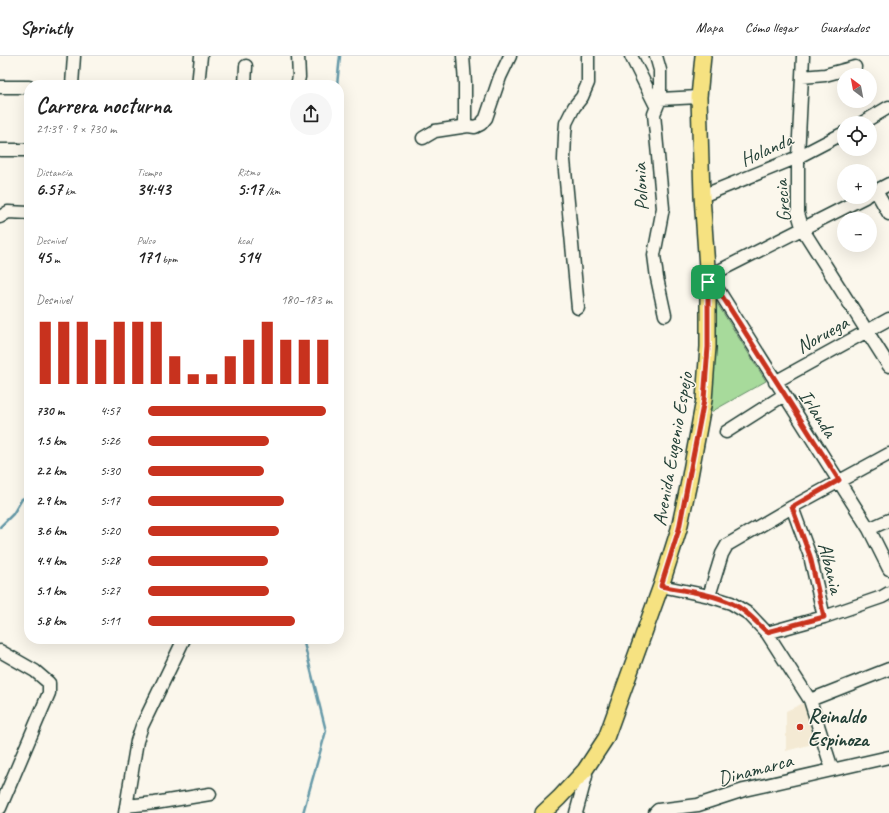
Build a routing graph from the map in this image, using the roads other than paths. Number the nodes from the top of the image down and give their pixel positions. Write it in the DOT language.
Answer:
graph roads {
  1 [pos="74,56"];
  2 [pos="200,56"];
  3 [pos="298,56"];
  4 [pos="463,56"];
  5 [pos="510,56"];
  6 [pos="588,56"];
  7 [pos="632,56"];
  8 [pos="656,56"];
  9 [pos="703,56"];
  10 [pos="803,56"];
  11 [pos="246,66"];
  12 [pos="855,67"];
  13 [pos="802,77"];
  14 [pos="72,80"];
  15 [pos="198,80"];
  16 [pos="245,80"];
  17 [pos="298,80"];
  18 [pos="0,87"];
  19 [pos="24,87"];
  20 [pos="699,97"];
  21 [pos="658,102"];
  22 [pos="889,107"];
  23 [pos="874,116"];
  24 [pos="468,126"];
  25 [pos="837,137"];
  26 [pos="423,138"];
  27 [pos="0,150"];
  28 [pos="24,150"];
  29 [pos="798,157"];
  30 [pos="889,184"];
  31 [pos="877,191"];
  32 [pos="702,196"];
  33 [pos="877,198"];
  34 [pos="852,204"];
  35 [pos="24,213"];
  36 [pos="3,214"];
  37 [pos="889,214"];
  38 [pos="803,230"];
  39 [pos="707,280"];
  40 [pos="578,308"];
  41 [pos="665,315"];
  42 [pos="889,319"];
  43 [pos="866,331"];
  44 [pos="889,366"];
  45 [pos="775,382"];
  46 [pos="784,395"];
  47 [pos="726,432"];
  48 [pos="889,454"];
  49 [pos="839,480"];
  50 [pos="792,507"];
  51 [pos="889,520"];
  52 [pos="869,529"];
  53 [pos="889,569"];
  54 [pos="661,586"];
  55 [pos="889,593"];
  56 [pos="709,596"];
  57 [pos="824,617"];
  58 [pos="767,632"];
  59 [pos="182,644"];
  60 [pos="0,651"];
  61 [pos="889,669"];
  62 [pos="810,700"];
  63 [pos="889,757"];
  64 [pos="832,769"];
  65 [pos="585,770"];
  66 [pos="210,794"];
  67 [pos="0,808"];
  68 [pos="126,809"];
  69 [pos="543,813"];
  70 [pos="576,813"];
  71 [pos="655,813"];
  1 -- 14 [label="street"];
  2 -- 15 [label="street"];
  3 -- 17 [label="street"];
  4 -- 24 [label="street"];
  5 -- 24 [label="street"];
  6 -- 40 [label="street"];
  7 -- 21 [label="street"];
  8 -- 21 [label="street, Polonia"];
  9 -- 20 [label="main road, Avenida Eugenio Espejo"];
  10 -- 13 [label="street, Grecia"];
  11 -- 16 [label="street"];
  12 -- 13 [label="street"];
  13 -- 29 [label="street, Grecia"];
  18 -- 19 [label="street"];
  20 -- 21 [label="street"];
  20 -- 32 [label="main road, Avenida Eugenio Espejo"];
  21 -- 41 [label="street, Polonia"];
  22 -- 23 [label="street"];
  24 -- 26 [label="street"];
  25 -- 29 [label="street, Holanda"];
  27 -- 28 [label="street"];
  29 -- 32 [label="street, Holanda"];
  29 -- 38 [label="street, Grecia"];
  30 -- 31 [label="street"];
  32 -- 39 [label="main road, Avenida Eugenio Espejo"];
  33 -- 37 [label="street"];
  34 -- 38 [label="street"];
  35 -- 36 [label="street"];
  38 -- 39 [label="street"];
  38 -- 43 [label="street, Grecia"];
  39 -- 45 [label="street, Irlanda"];
  39 -- 54 [label="main road, Avenida Eugenio Espejo"];
  42 -- 43 [label="street, Noruega"];
  43 -- 44 [label="street, Grecia"];
  43 -- 45 [label="street, Noruega"];
  45 -- 46 [label="street, Irlanda"];
  46 -- 47 [label="street"];
  46 -- 49 [label="street, Irlanda"];
  48 -- 49 [label="street"];
  49 -- 50 [label="street"];
  49 -- 52 [label="street, Irlanda"];
  50 -- 56 [label="street"];
  50 -- 57 [label="street, Albania"];
  51 -- 52 [label="street"];
  52 -- 53 [label="street, Irlanda"];
  54 -- 56 [label="street"];
  54 -- 65 [label="main road, Avenida Eugenio Espejo"];
  55 -- 57 [label="street"];
  56 -- 58 [label="street"];
  57 -- 58 [label="street"];
  58 -- 62 [label="street"];
  59 -- 68 [label="street"];
  60 -- 67 [label="street"];
  61 -- 62 [label="street"];
  62 -- 64 [label="street"];
  63 -- 64 [label="street, Dinamarca"];
  64 -- 71 [label="street, Dinamarca"];
  65 -- 69 [label="main road, Avenida Eugenio Espejo"];
  65 -- 70 [label="street"];
  66 -- 68 [label="street"];
}
